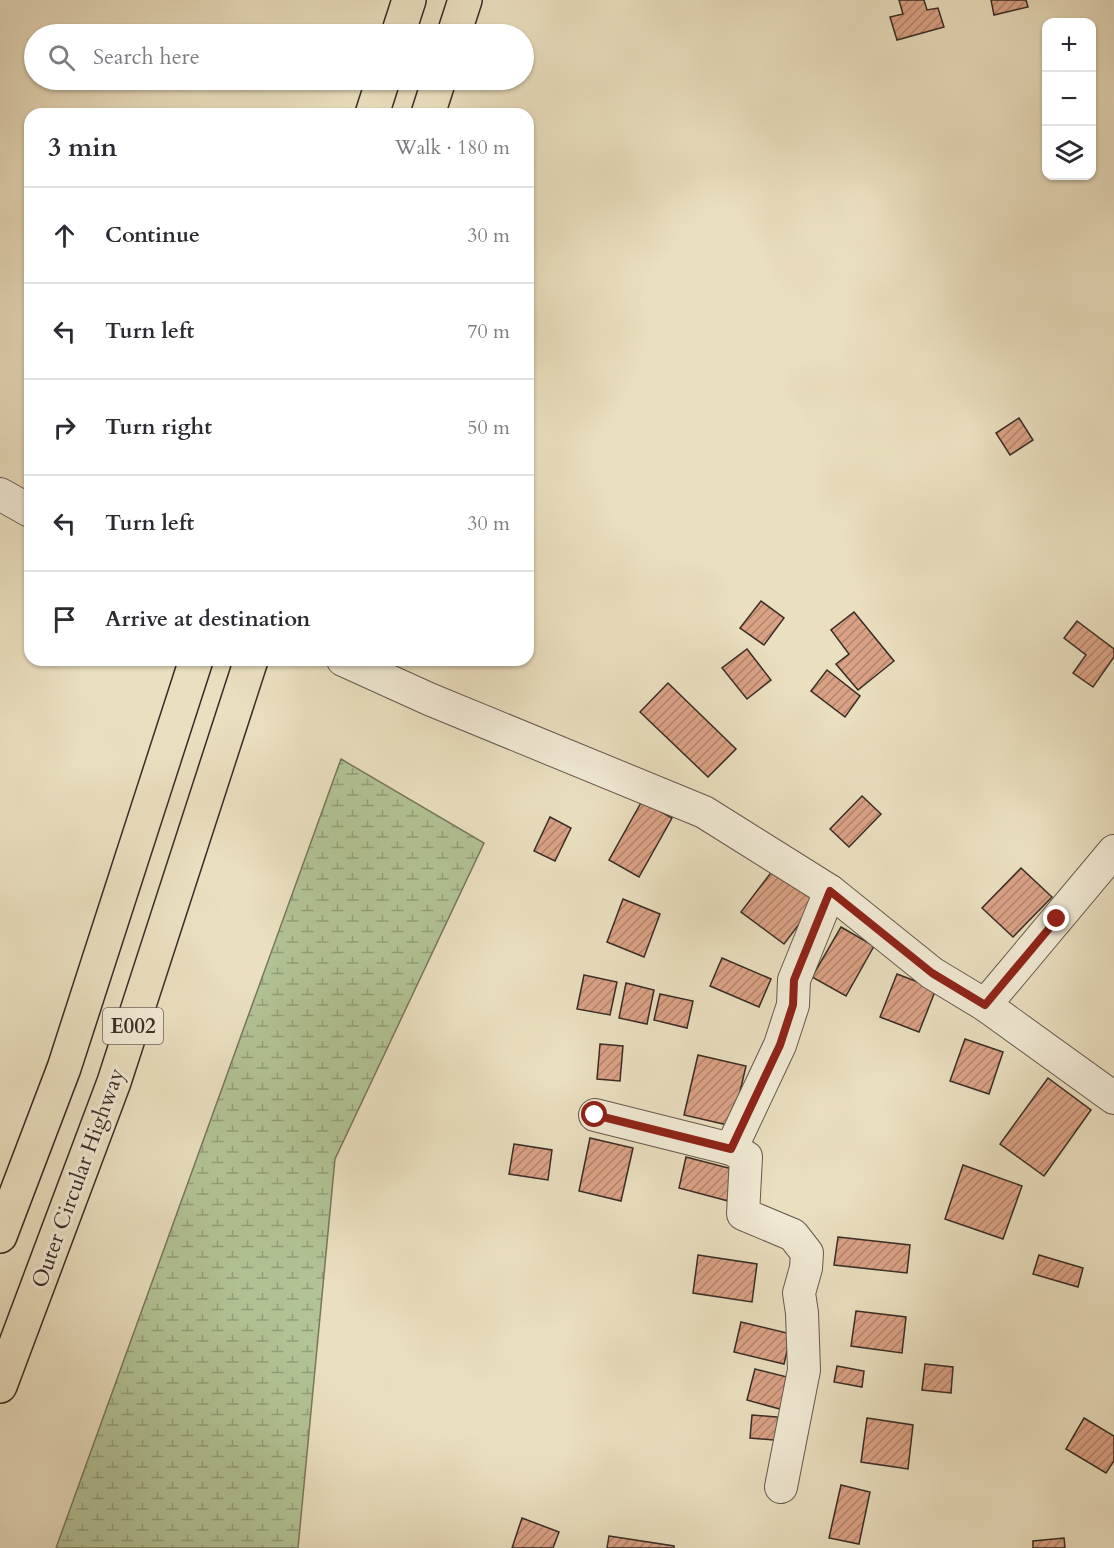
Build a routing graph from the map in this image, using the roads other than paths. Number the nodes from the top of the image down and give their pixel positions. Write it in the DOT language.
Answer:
graph roads {
  1 [pos="409,0"];
  2 [pos="465,0"];
  3 [pos="401,24"];
  4 [pos="457,24"];
  5 [pos="380,90"];
  6 [pos="436,90"];
  7 [pos="374,108"];
  8 [pos="430,108"];
  9 [pos="0,494"];
  10 [pos="24,507"];
  11 [pos="193,666"];
  12 [pos="249,666"];
  13 [pos="356,666"];
  14 [pos="1114,851"];
  15 [pos="830,891"];
  16 [pos="985,1005"];
  17 [pos="1114,1098"];
  18 [pos="595,1115"];
  19 [pos="731,1149"];
  20 [pos="0,1236"];
  21 [pos="0,1386"];
  22 [pos="782,1488"];
  1 -- 3 [label="highway"];
  2 -- 4 [label="highway"];
  5 -- 7 [label="highway"];
  6 -- 8 [label="highway"];
  9 -- 10 [label="street"];
  11 -- 20 [label="highway, E002"];
  12 -- 21 [label="highway, Outer Circular Highway / E002"];
  13 -- 15 [label="street"];
  14 -- 16 [label="street"];
  15 -- 16 [label="street"];
  15 -- 19 [label="street"];
  16 -- 17 [label="street"];
  18 -- 19 [label="street"];
  19 -- 22 [label="street"];
}
